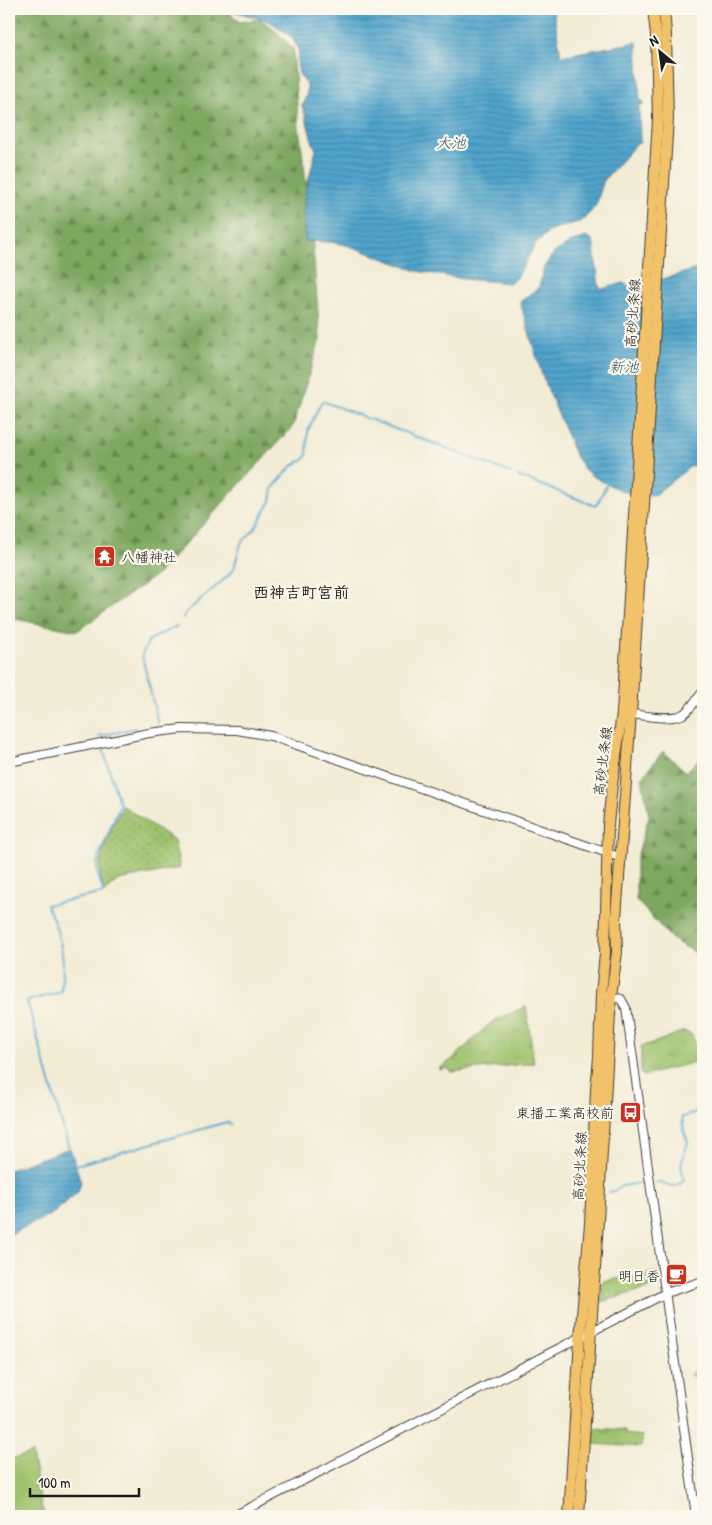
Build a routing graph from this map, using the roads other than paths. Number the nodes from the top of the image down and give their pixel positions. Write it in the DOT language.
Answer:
graph roads {
  1 [pos="653,9"];
  2 [pos="664,9"];
  3 [pos="654,269"];
  4 [pos="703,692"];
  5 [pos="626,713"];
  6 [pos="9,762"];
  7 [pos="607,852"];
  8 [pos="619,857"];
  9 [pos="606,996"];
  10 [pos="703,1281"];
  11 [pos="666,1293"];
  12 [pos="592,1332"];
  13 [pos="580,1338"];
  14 [pos="234,1516"];
  15 [pos="569,1516"];
  16 [pos="579,1516"];
  17 [pos="696,1516"];
  1 -- 3 [label="main road, 高砂北条線"];
  2 -- 3 [label="main road, 高砂北条線"];
  3 -- 5 [label="main road, 高砂北条線"];
  4 -- 5 [label="street"];
  5 -- 7 [label="main road, 高砂北条線"];
  5 -- 8 [label="main road, 高砂北条線"];
  6 -- 7 [label="street"];
  7 -- 8 [label="street"];
  7 -- 9 [label="main road, 高砂北条線"];
  8 -- 9 [label="main road, 高砂北条線"];
  9 -- 11 [label="street"];
  9 -- 12 [label="main road, 高砂北条線"];
  9 -- 13 [label="main road, 高砂北条線"];
  10 -- 11 [label="street"];
  11 -- 12 [label="street"];
  11 -- 17 [label="street"];
  12 -- 13 [label="street"];
  12 -- 16 [label="main road, 高砂北条線"];
  13 -- 14 [label="street"];
  13 -- 15 [label="main road, 高砂北条線"];
}
